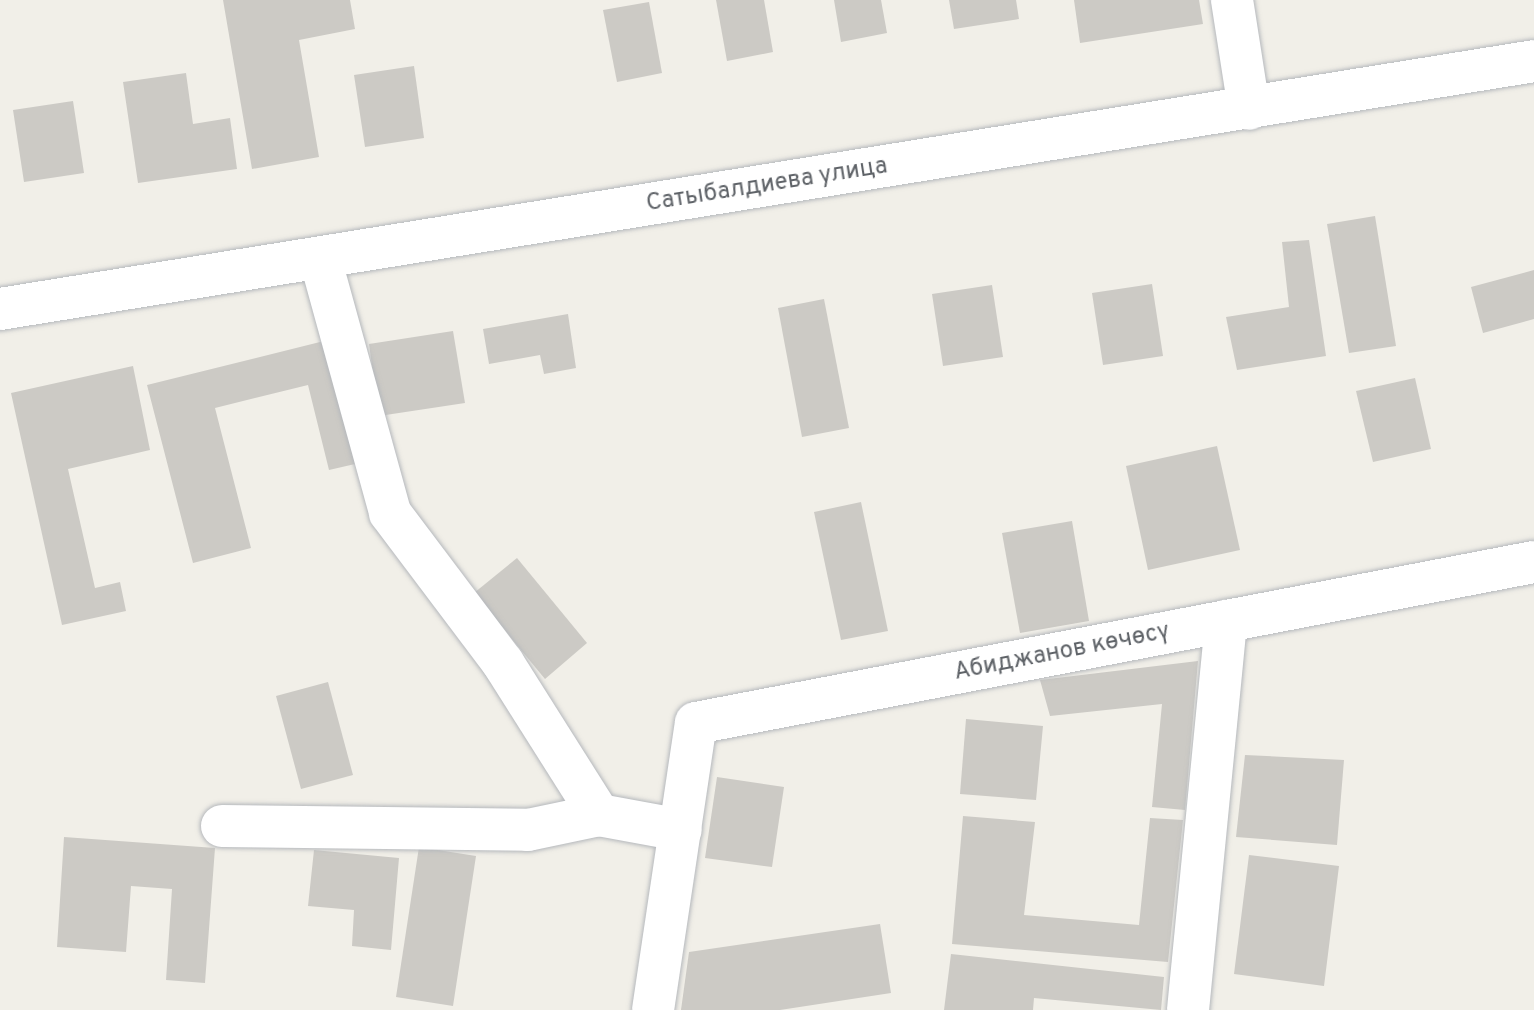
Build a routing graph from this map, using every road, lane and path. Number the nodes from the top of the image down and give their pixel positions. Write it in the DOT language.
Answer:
graph roads {
  1 [pos="1232,0"];
  2 [pos="1532,67"];
  3 [pos="1249,109"];
  4 [pos="320,258"];
  5 [pos="0,309"];
  6 [pos="1534,562"];
  7 [pos="1226,621"];
  8 [pos="599,815"];
  9 [pos="222,826"];
  10 [pos="681,830"];
  11 [pos="653,1010"];
  12 [pos="1188,1010"];
  1 -- 3 [label="street"];
  2 -- 3 [label="street, Сатыбалдиева улица"];
  3 -- 4 [label="street, Сатыбалдиева улица"];
  4 -- 5 [label="street, Сатыбалдиева улица"];
  4 -- 8 [label="street"];
  6 -- 7 [label="street, Абиджанов көчөсү"];
  7 -- 10 [label="street, Абиджанов көчөсү"];
  7 -- 12 [label="street"];
  8 -- 9 [label="street"];
  8 -- 10 [label="street"];
  10 -- 11 [label="street"];
}
